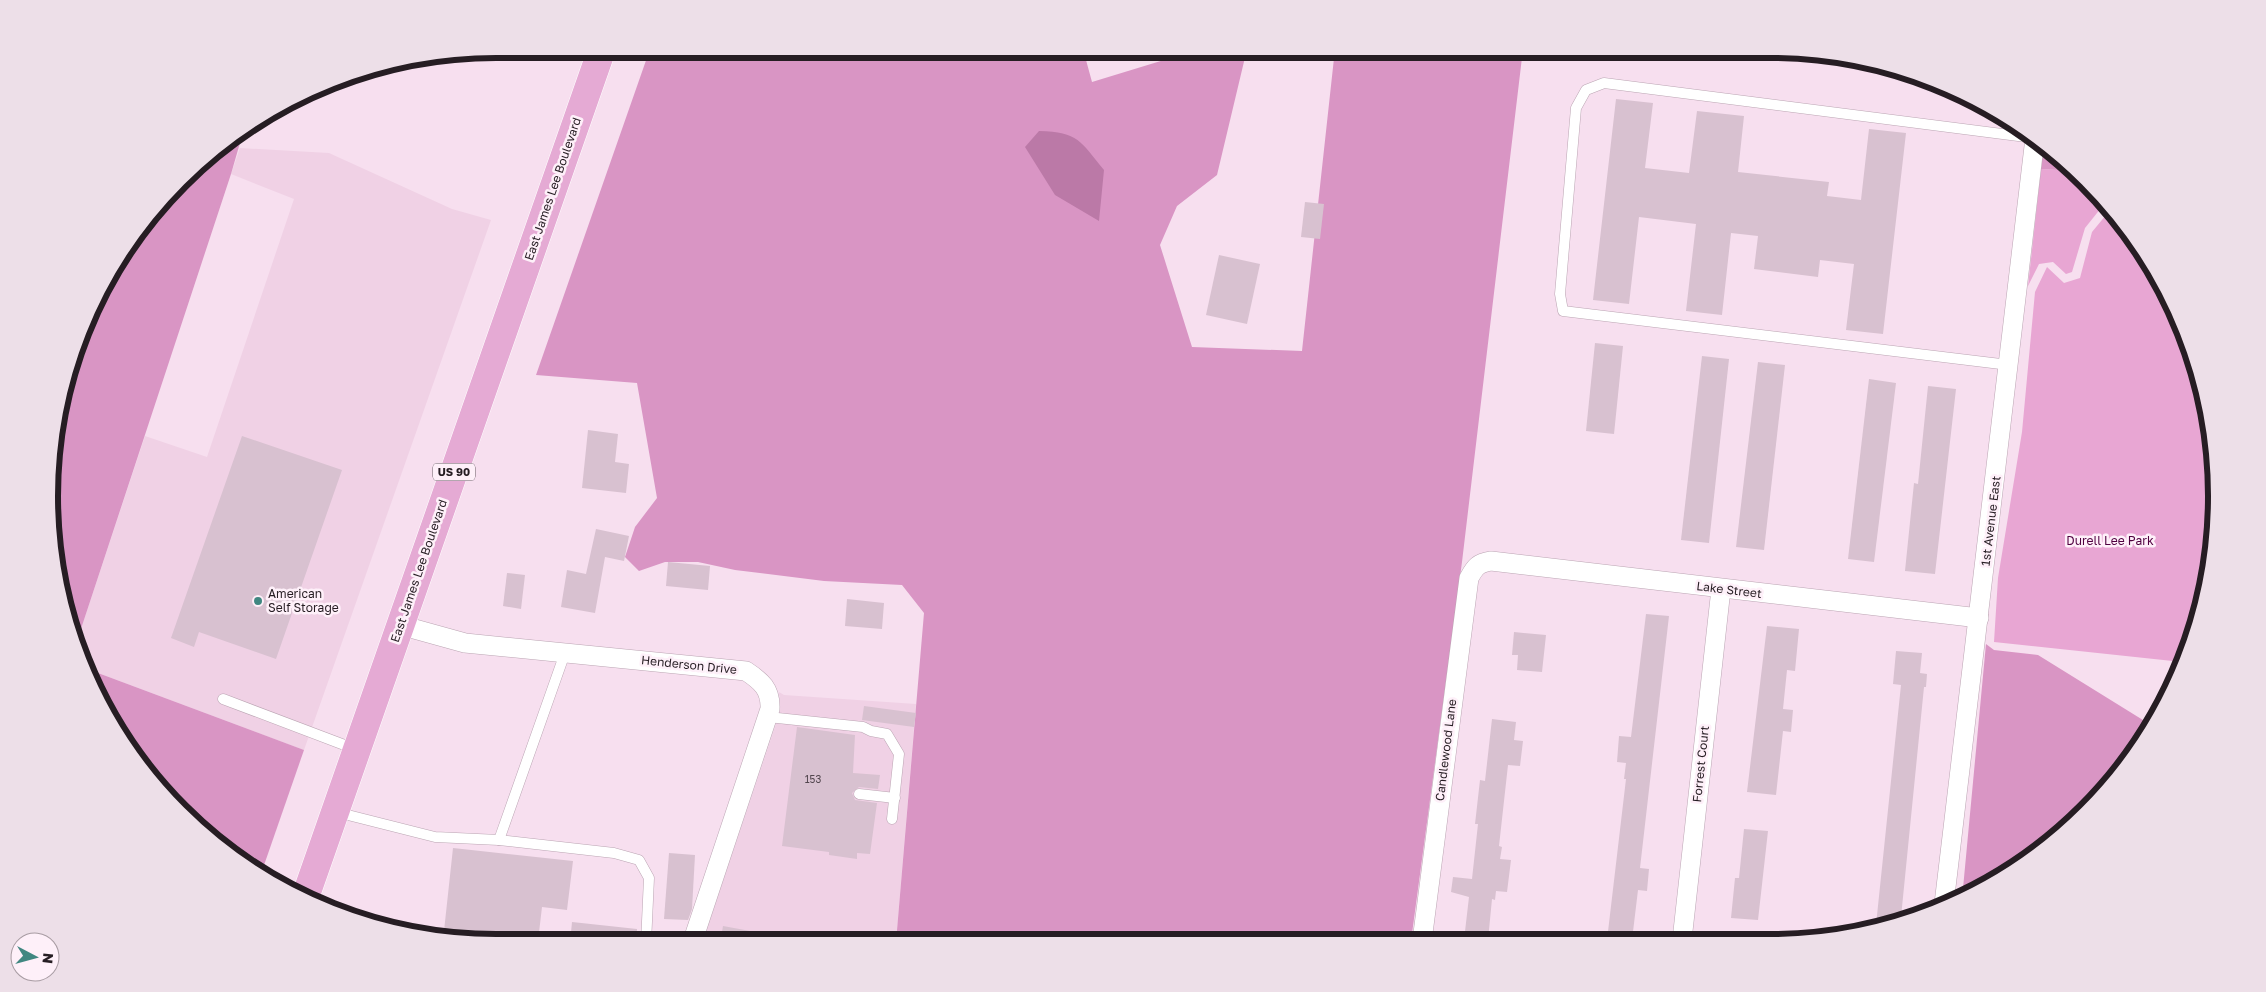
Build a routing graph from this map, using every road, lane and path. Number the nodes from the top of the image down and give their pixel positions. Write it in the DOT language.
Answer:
graph roads {
  1 [pos="599,58"];
  2 [pos="2021,136"];
  3 [pos="2033,145"];
  4 [pos="2009,365"];
  5 [pos="1480,562"];
  6 [pos="1721,589"];
  7 [pos="1979,618"];
  8 [pos="400,625"];
  9 [pos="565,653"];
  10 [pos="223,699"];
  11 [pos="768,717"];
  12 [pos="356,749"];
  13 [pos="859,794"];
  14 [pos="895,798"];
  15 [pos="335,812"];
  16 [pos="892,819"];
  17 [pos="499,840"];
  18 [pos="307,891"];
  19 [pos="1945,898"];
  20 [pos="646,934"];
  21 [pos="695,934"];
  22 [pos="1423,934"];
  23 [pos="1683,934"];
  1 -- 8 [label="main road, East James Lee Boulevard / US 90"];
  2 -- 4 [label="lane"];
  3 -- 4 [label="street, 1st Avenue East"];
  4 -- 7 [label="street, 1st Avenue East"];
  5 -- 6 [label="street, Lake Street"];
  5 -- 22 [label="street, Candlewood Lane"];
  6 -- 7 [label="street, Lake Street"];
  6 -- 23 [label="street, Forrest Court"];
  7 -- 19 [label="street, 1st Avenue East"];
  8 -- 9 [label="street, Henderson Drive"];
  8 -- 12 [label="main road, East James Lee Boulevard / US 90"];
  9 -- 11 [label="street, Henderson Drive"];
  9 -- 17 [label="lane"];
  10 -- 12 [label="lane"];
  11 -- 14 [label="lane"];
  11 -- 21 [label="street, Henderson Drive"];
  12 -- 15 [label="main road, East James Lee Boulevard / US 90"];
  13 -- 14 [label="lane"];
  14 -- 16 [label="lane"];
  15 -- 17 [label="lane"];
  15 -- 18 [label="main road, East James Lee Boulevard / US 90"];
  17 -- 20 [label="lane"];
}
